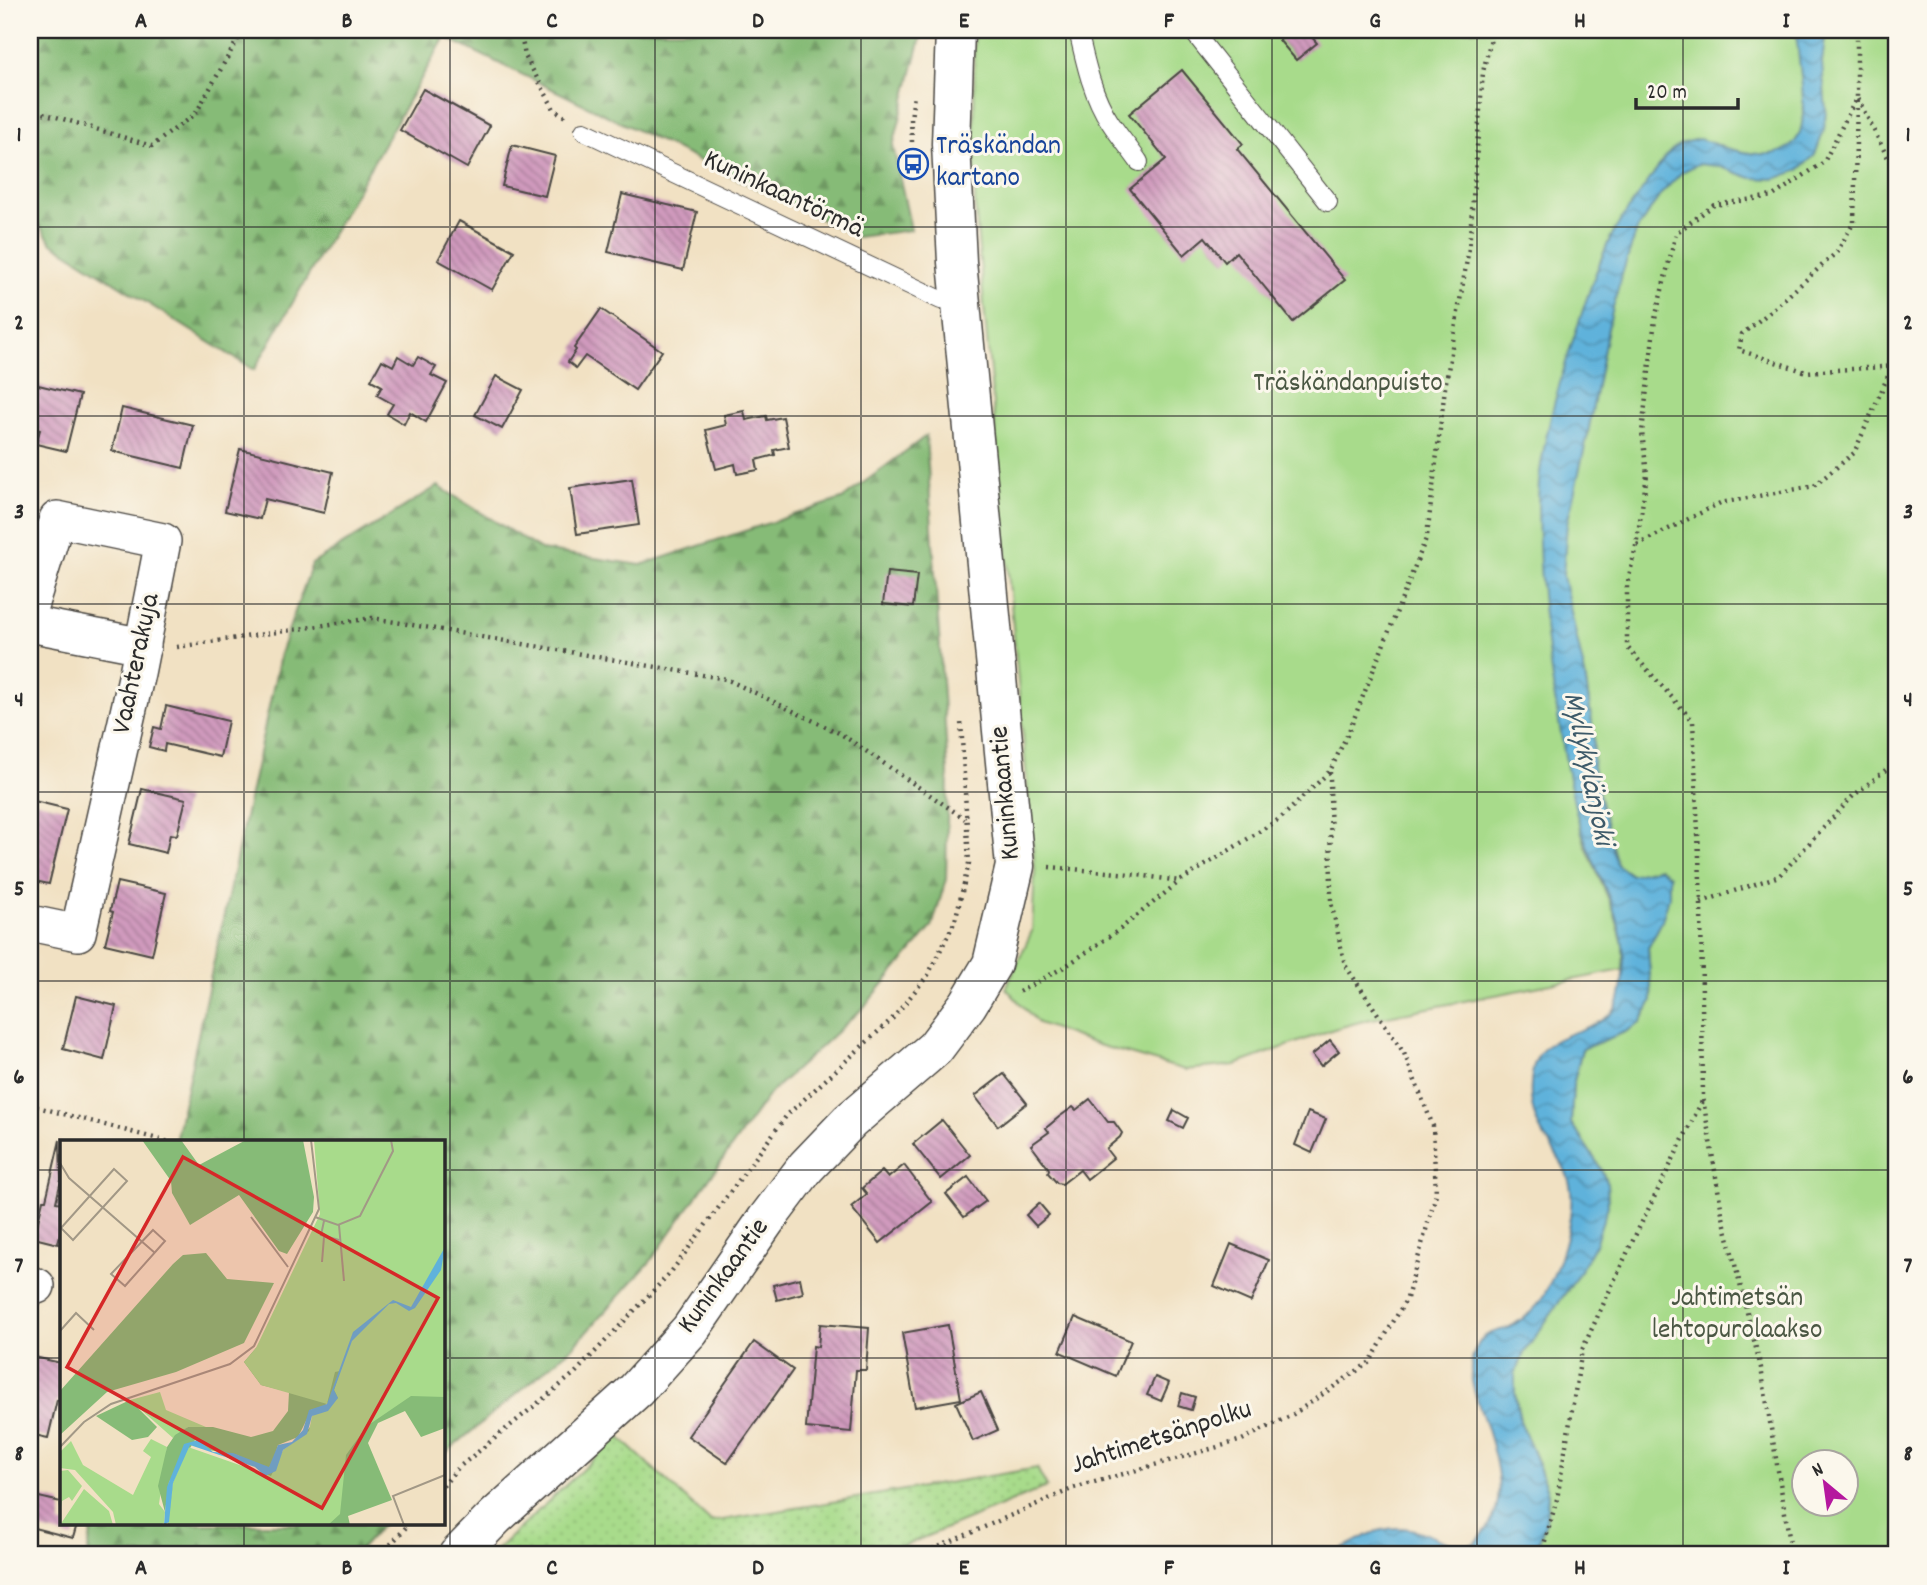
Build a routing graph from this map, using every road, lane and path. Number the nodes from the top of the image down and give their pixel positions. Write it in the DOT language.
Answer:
graph roads {
  1 [pos="243,30"];
  2 [pos="520,30"];
  3 [pos="955,30"];
  4 [pos="1078,30"];
  5 [pos="1192,30"];
  6 [pos="1493,30"];
  7 [pos="1857,30"];
  8 [pos="1857,97"];
  9 [pos="31,111"];
  10 [pos="584,131"];
  11 [pos="1139,162"];
  12 [pos="1897,176"];
  13 [pos="1328,202"];
  14 [pos="960,302"];
  15 [pos="1897,335"];
  16 [pos="1895,367"];
  17 [pos="1636,545"];
  18 [pos="30,606"];
  19 [pos="30,624"];
  20 [pos="156,647"];
  21 [pos="1897,761"];
  22 [pos="1330,771"];
  23 [pos="966,820"];
  24 [pos="969,863"];
  25 [pos="1015,866"];
  26 [pos="1180,881"];
  27 [pos="1701,902"];
  28 [pos="30,923"];
  29 [pos="1013,995"];
  30 [pos="1703,1100"];
  31 [pos="30,1105"];
  32 [pos="161,1140"];
  33 [pos="444,1485"];
  34 [pos="407,1526"];
  35 [pos="381,1555"];
  36 [pos="458,1555"];
  37 [pos="920,1555"];
  38 [pos="1541,1555"];
  39 [pos="1792,1555"];
  1 -- 9 [label="path"];
  2 -- 10 [label="path"];
  3 -- 14 [label="main road, Kuninkaantie"];
  4 -- 11 [label="lane"];
  5 -- 13 [label="lane"];
  6 -- 22 [label="path"];
  7 -- 8 [label="path"];
  8 -- 12 [label="path"];
  8 -- 16 [label="path"];
  8 -- 17 [label="path"];
  10 -- 14 [label="lane, Kuninkaantörmä"];
  14 -- 25 [label="main road, Kuninkaantie"];
  15 -- 16 [label="path"];
  16 -- 17 [label="path"];
  17 -- 27 [label="path"];
  18 -- 20 [label="street, Vaahterakuja"];
  19 -- 20 [label="street"];
  20 -- 23 [label="path"];
  20 -- 28 [label="street, Vaahterakuja"];
  21 -- 27 [label="path"];
  22 -- 26 [label="path"];
  22 -- 37 [label="path, Jahtimetsänpolku"];
  24 -- 33 [label="path"];
  25 -- 26 [label="path"];
  25 -- 36 [label="main road, Kuninkaantie"];
  26 -- 29 [label="path"];
  27 -- 30 [label="path"];
  30 -- 38 [label="path"];
  30 -- 39 [label="path"];
  31 -- 32 [label="path"];
  34 -- 35 [label="path"];
}
